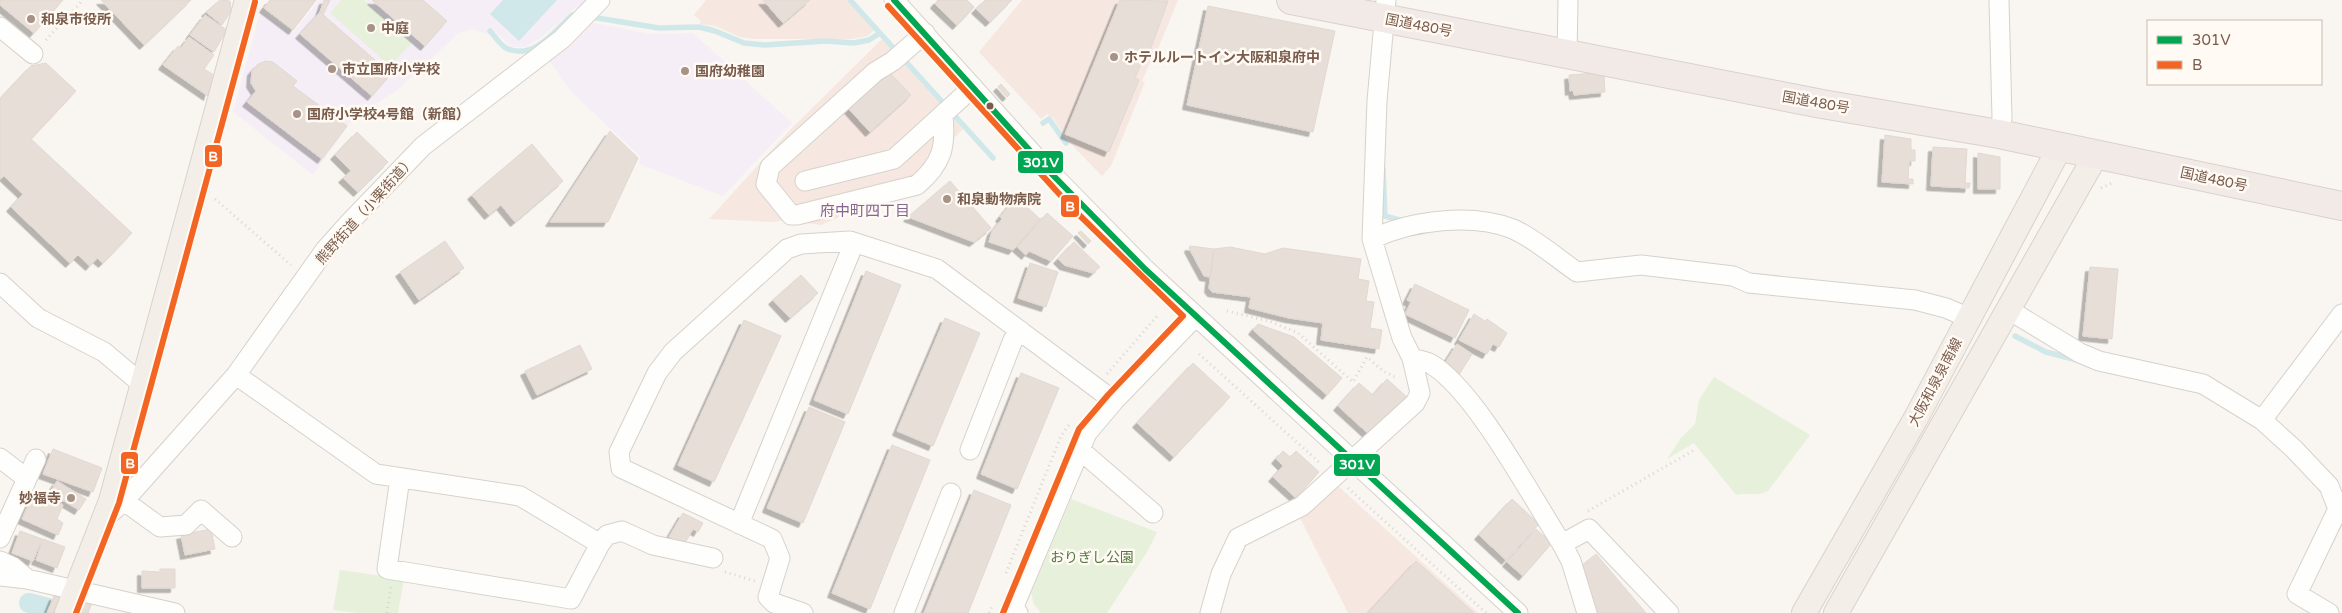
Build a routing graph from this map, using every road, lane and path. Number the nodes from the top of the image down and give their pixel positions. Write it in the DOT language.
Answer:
graph roads {
  1 [pos="83,0"];
  2 [pos="247,0"];
  3 [pos="600,0"];
  4 [pos="894,0"];
  5 [pos="1291,0"];
  6 [pos="1568,0"];
  7 [pos="1999,0"];
  8 [pos="1386,10"];
  9 [pos="0,27"];
  10 [pos="925,33"];
  11 [pos="34,54"];
  12 [pos="1567,55"];
  13 [pos="973,87"];
  14 [pos="947,110"];
  15 [pos="1999,134"];
  16 [pos="2060,147"];
  17 [pos="2096,155"];
  18 [pos="805,181"];
  19 [pos="197,184"];
  20 [pos="2342,206"];
  21 [pos="1372,239"];
  22 [pos="850,241"];
  23 [pos="312,268"];
  24 [pos="0,283"];
  25 [pos="2008,310"];
  26 [pos="1227,311"];
  27 [pos="2342,314"];
  28 [pos="1196,316"];
  29 [pos="1968,318"];
  30 [pos="1021,331"];
  31 [pos="1414,367"];
  32 [pos="236,375"];
  33 [pos="143,385"];
  34 [pos="1114,401"];
  35 [pos="2262,420"];
  36 [pos="1079,449"];
  37 [pos="1696,449"];
  38 [pos="970,450"];
  39 [pos="0,458"];
  40 [pos="36,459"];
  41 [pos="1353,461"];
  42 [pos="26,478"];
  43 [pos="400,478"];
  44 [pos="951,493"];
  45 [pos="124,501"];
  46 [pos="1154,512"];
  47 [pos="103,520"];
  48 [pos="739,524"];
  49 [pos="1580,535"];
  50 [pos="0,538"];
  51 [pos="232,538"];
  52 [pos="600,544"];
  53 [pos="1562,544"];
  54 [pos="704,550"];
  55 [pos="0,561"];
  56 [pos="393,570"];
  57 [pos="0,576"];
  58 [pos="27,578"];
  59 [pos="771,586"];
  60 [pos="72,601"];
  61 [pos="1014,612"];
  62 [pos="175,613"];
  63 [pos="387,613"];
  64 [pos="803,613"];
  65 [pos="904,613"];
  66 [pos="1210,613"];
  67 [pos="1518,613"];
  68 [pos="1587,613"];
  69 [pos="1669,613"];
  70 [pos="1804,613"];
  71 [pos="1836,613"];
  72 [pos="2329,613"];
  1 -- 11 [label="path"];
  2 -- 19 [label="main road"];
  3 -- 23 [label="street, 熊野街道（小栗街道）"];
  4 -- 10 [label="street"];
  5 -- 8 [label="highway, 国道480号"];
  6 -- 12 [label="street"];
  7 -- 15 [label="street"];
  8 -- 12 [label="highway, 国道480号"];
  8 -- 21 [label="street"];
  9 -- 11 [label="street"];
  10 -- 13 [label="street"];
  10 -- 14 [label="street"];
  12 -- 15 [label="highway, 国道480号"];
  13 -- 14 [label="street"];
  13 -- 28 [label="street"];
  14 -- 18 [label="street"];
  15 -- 16 [label="highway, 国道480号"];
  16 -- 17 [label="highway, 国道480号"];
  16 -- 29 [label="main road, 大阪和泉泉南線"];
  17 -- 20 [label="highway, 国道480号"];
  17 -- 25 [label="main road, 大阪和泉泉南線"];
  19 -- 23 [label="path"];
  19 -- 33 [label="main road"];
  21 -- 29 [label="street"];
  21 -- 31 [label="street"];
  22 -- 30 [label="street"];
  22 -- 48 [label="street"];
  22 -- 48 [label="street"];
  23 -- 32 [label="street, 熊野街道（小栗街道）"];
  24 -- 33 [label="street"];
  25 -- 35 [label="street"];
  25 -- 71 [label="main road, 大阪和泉泉南線"];
  26 -- 31 [label="path"];
  27 -- 35 [label="street"];
  28 -- 34 [label="street"];
  28 -- 41 [label="street"];
  29 -- 70 [label="main road, 大阪和泉泉南線"];
  30 -- 34 [label="street"];
  30 -- 38 [label="street"];
  31 -- 41 [label="street"];
  31 -- 53 [label="street"];
  32 -- 43 [label="street"];
  32 -- 45 [label="street, 熊野街道（小栗街道）"];
  33 -- 47 [label="main road"];
  34 -- 36 [label="street"];
  35 -- 72 [label="street"];
  36 -- 46 [label="street"];
  36 -- 61 [label="street"];
  37 -- 49 [label="path"];
  39 -- 42 [label="street"];
  40 -- 42 [label="street"];
  41 -- 66 [label="street"];
  41 -- 67 [label="street"];
  42 -- 50 [label="street"];
  43 -- 52 [label="street"];
  43 -- 56 [label="street"];
  44 -- 65 [label="street"];
  45 -- 47 [label="street, 熊野街道（小栗街道）"];
  45 -- 51 [label="street"];
  47 -- 60 [label="main road"];
  48 -- 59 [label="street"];
  49 -- 53 [label="street"];
  49 -- 69 [label="street"];
  52 -- 54 [label="street"];
  52 -- 56 [label="street"];
  53 -- 68 [label="street"];
  54 -- 59 [label="path"];
  55 -- 58 [label="street"];
  56 -- 63 [label="path"];
  57 -- 58 [label="street"];
  58 -- 60 [label="street"];
  59 -- 64 [label="street"];
  60 -- 62 [label="street"];
}
